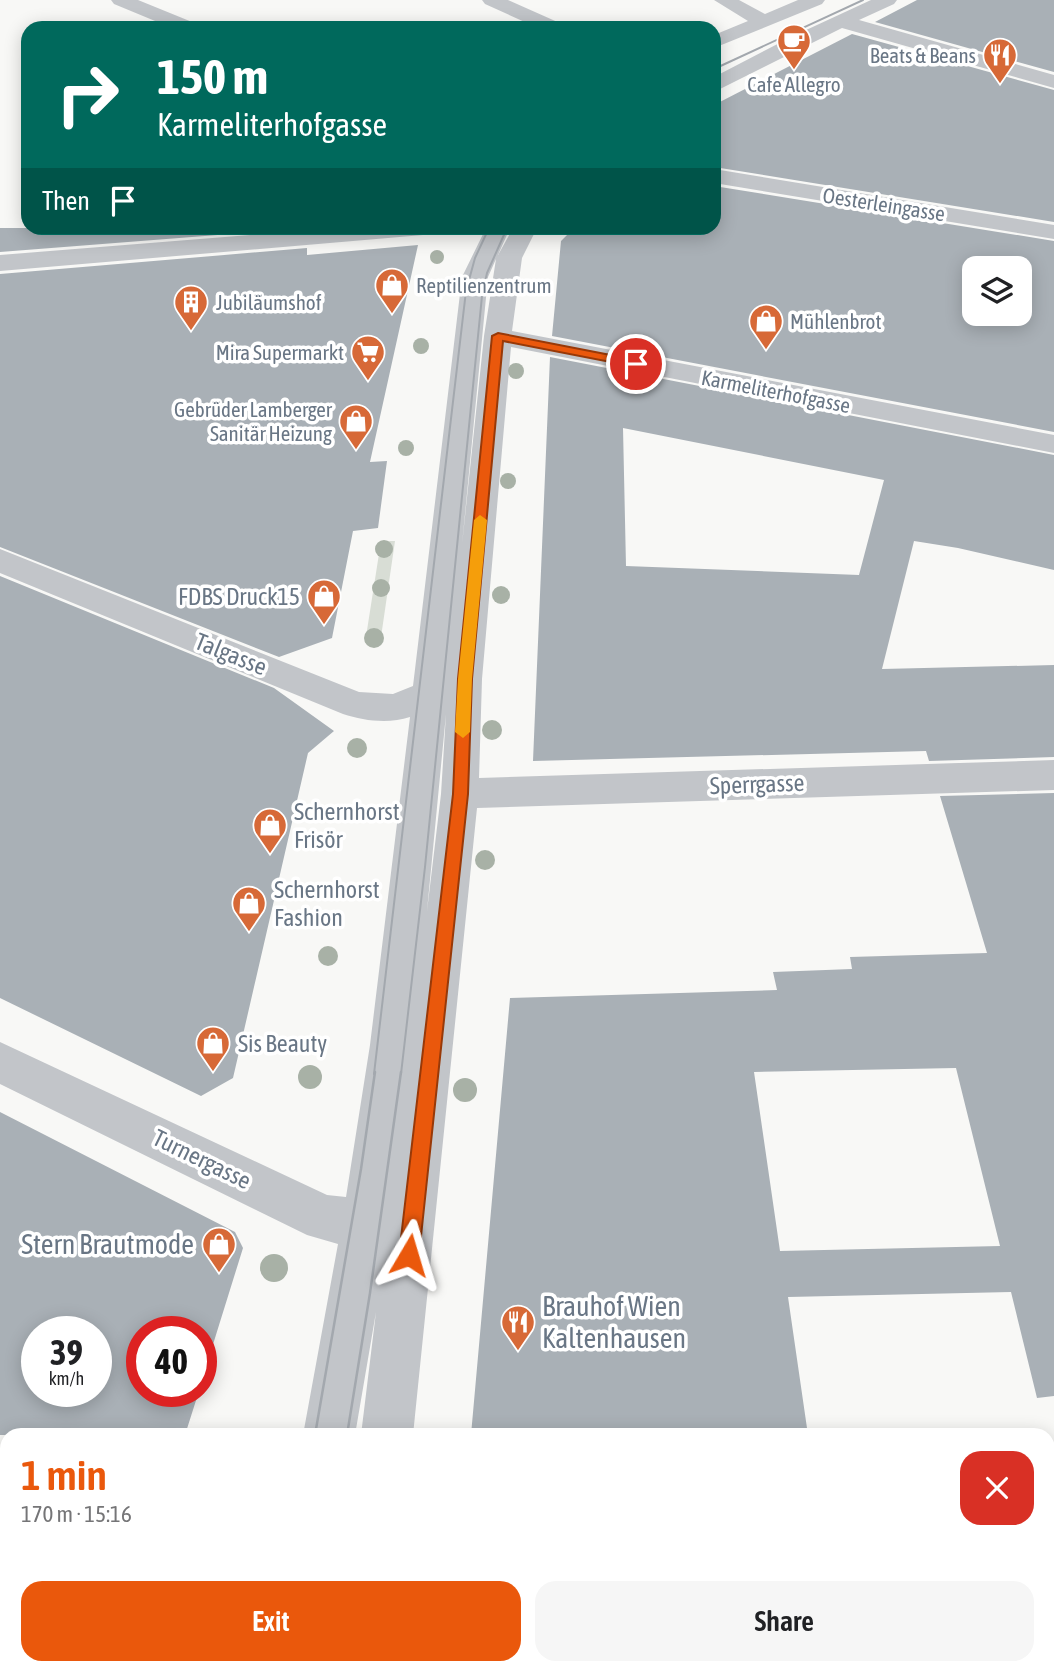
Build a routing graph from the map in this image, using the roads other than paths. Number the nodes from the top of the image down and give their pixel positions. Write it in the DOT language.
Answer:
graph roads {
  1 [pos="121,0"];
  2 [pos="492,0"];
  3 [pos="724,0"];
  4 [pos="815,0"];
  5 [pos="854,0"];
  6 [pos="887,0"];
  7 [pos="173,21"];
  8 [pos="539,21"];
  9 [pos="839,21"];
  10 [pos="764,22"];
  11 [pos="721,39"];
  12 [pos="721,76"];
  13 [pos="721,76"];
  14 [pos="1054,82"];
  15 [pos="721,177"];
  16 [pos="1054,232"];
  17 [pos="338,235"];
  18 [pos="495,235"];
  19 [pos="521,235"];
  20 [pos="0,263"];
  21 [pos="498,336"];
  22 [pos="1054,444"];
  23 [pos="0,560"];
  24 [pos="448,686"];
  25 [pos="1054,775"];
  26 [pos="460,794"];
  27 [pos="0,1062"];
  28 [pos="366,1223"];
  29 [pos="412,1229"];
  30 [pos="330,1428"];
  31 [pos="388,1428"];
  1 -- 7 [label="street"];
  2 -- 8 [label="street"];
  3 -- 10 [label="street"];
  4 -- 10 [label="street"];
  5 -- 12 [label="street"];
  6 -- 9 [label="street"];
  9 -- 13 [label="street"];
  9 -- 14 [label="street"];
  10 -- 11 [label="street"];
  15 -- 16 [label="street, Oesterleingasse"];
  17 -- 20 [label="street"];
  18 -- 24 [label="street"];
  19 -- 21 [label="street"];
  21 -- 22 [label="street, Karmeliterhofgasse"];
  21 -- 24 [label="street"];
  23 -- 24 [label="street, Talgasse"];
  24 -- 26 [label="street"];
  24 -- 28 [label="street"];
  25 -- 26 [label="street, Sperrgasse"];
  26 -- 29 [label="street"];
  27 -- 28 [label="street, Turnergasse"];
  28 -- 29 [label="street, Turnergasse"];
  28 -- 30 [label="street"];
  29 -- 31 [label="street"];
}
